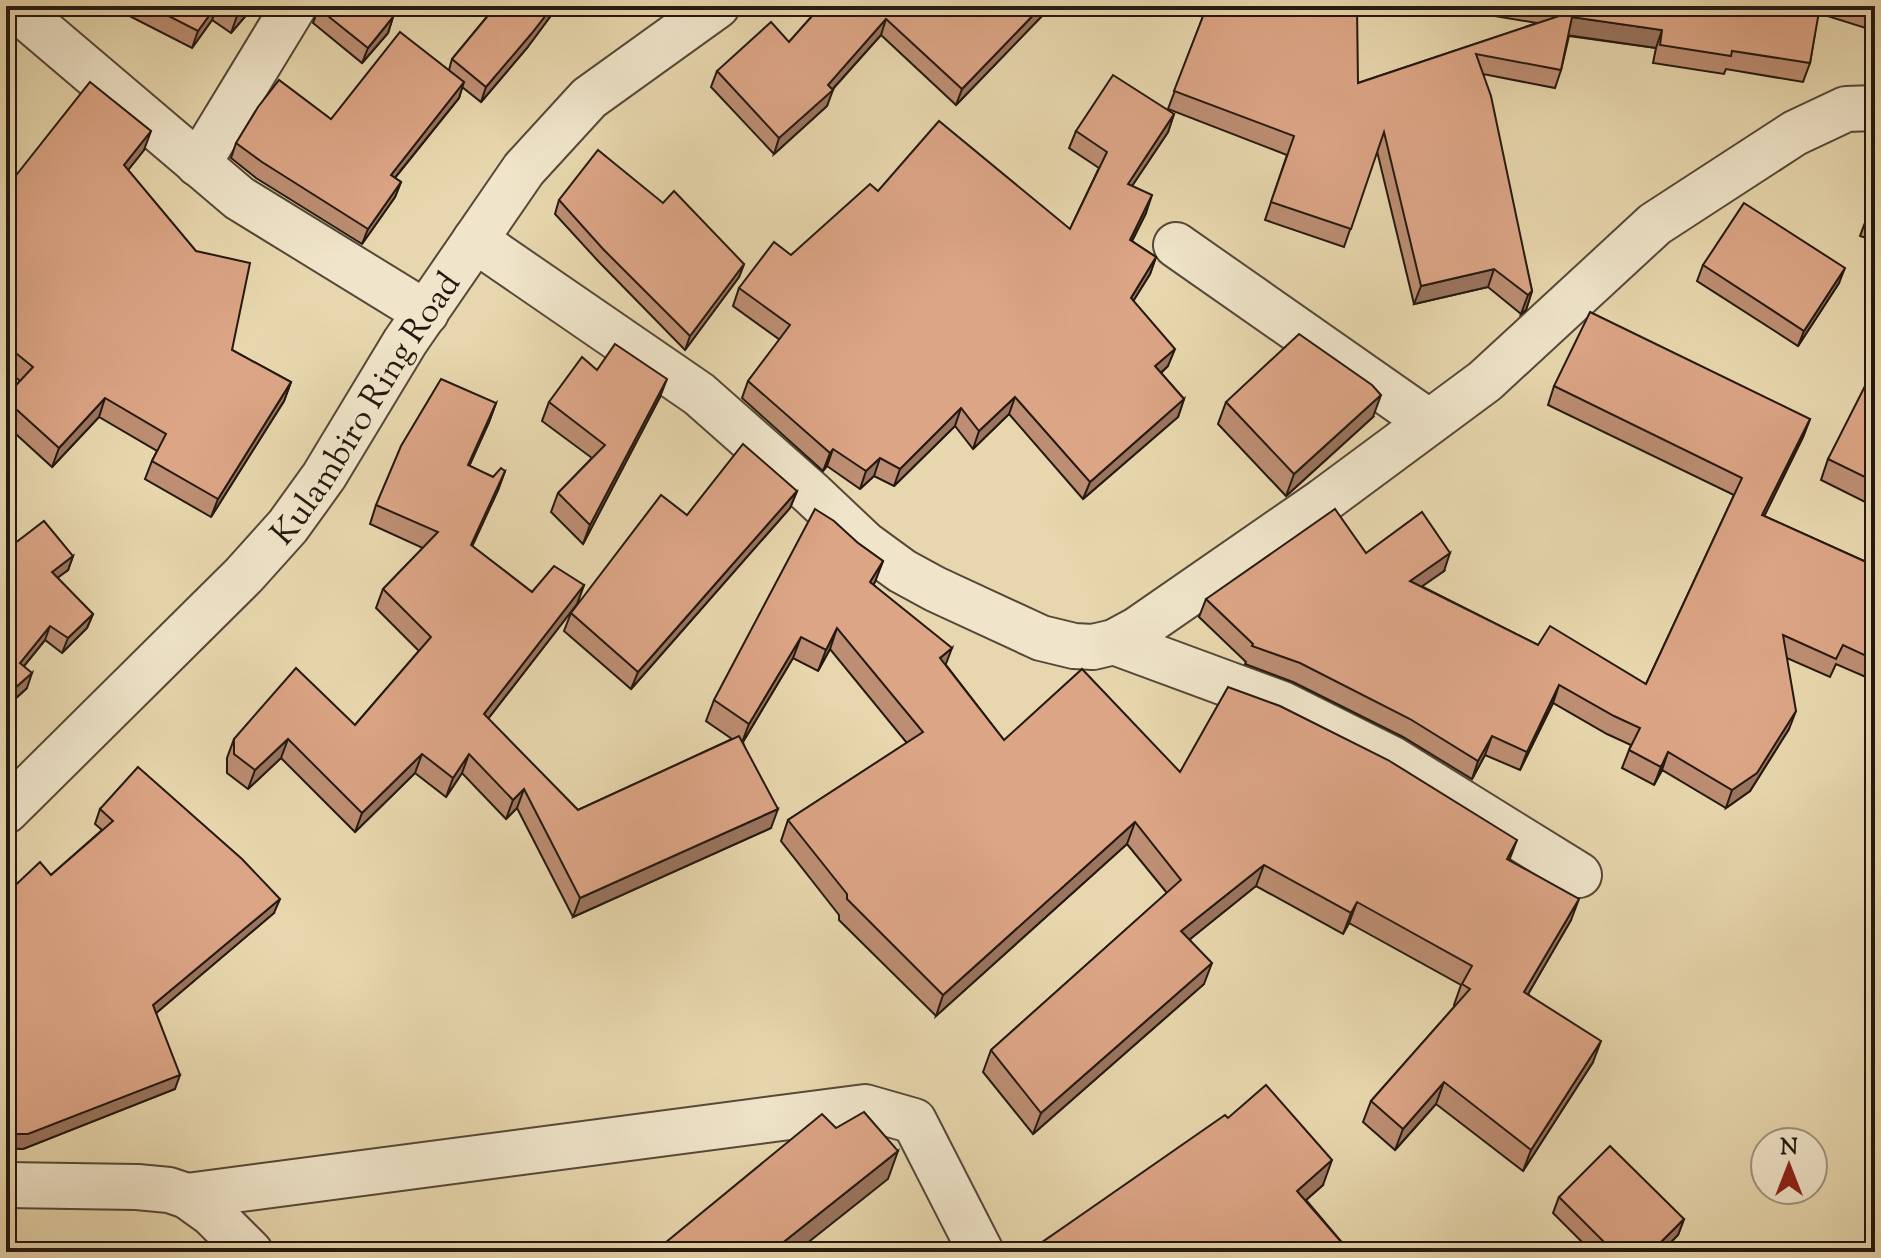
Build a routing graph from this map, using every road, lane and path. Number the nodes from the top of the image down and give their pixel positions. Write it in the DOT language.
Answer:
graph roads {
  1 [pos="13,6"];
  2 [pos="294,6"];
  3 [pos="717,6"];
  4 [pos="1875,108"];
  5 [pos="198,164"];
  6 [pos="475,240"];
  7 [pos="1176,245"];
  8 [pos="426,313"];
  9 [pos="1429,422"];
  10 [pos="1114,642"];
  11 [pos="6,811"];
  12 [pos="1579,875"];
  13 [pos="6,1185"];
  14 [pos="187,1196"];
  15 [pos="250,1252"];
  16 [pos="981,1252"];
  1 -- 5 [label="street"];
  2 -- 5 [label="street"];
  3 -- 6 [label="street, Kulambiro Ring Road"];
  4 -- 9 [label="street"];
  5 -- 8 [label="street"];
  6 -- 8 [label="street, Kulambiro Ring Road"];
  6 -- 10 [label="street"];
  7 -- 9 [label="street"];
  8 -- 11 [label="street, Kulambiro Ring Road"];
  9 -- 10 [label="street"];
  10 -- 12 [label="street"];
  13 -- 14 [label="street"];
  14 -- 15 [label="street"];
  14 -- 16 [label="street"];
}
